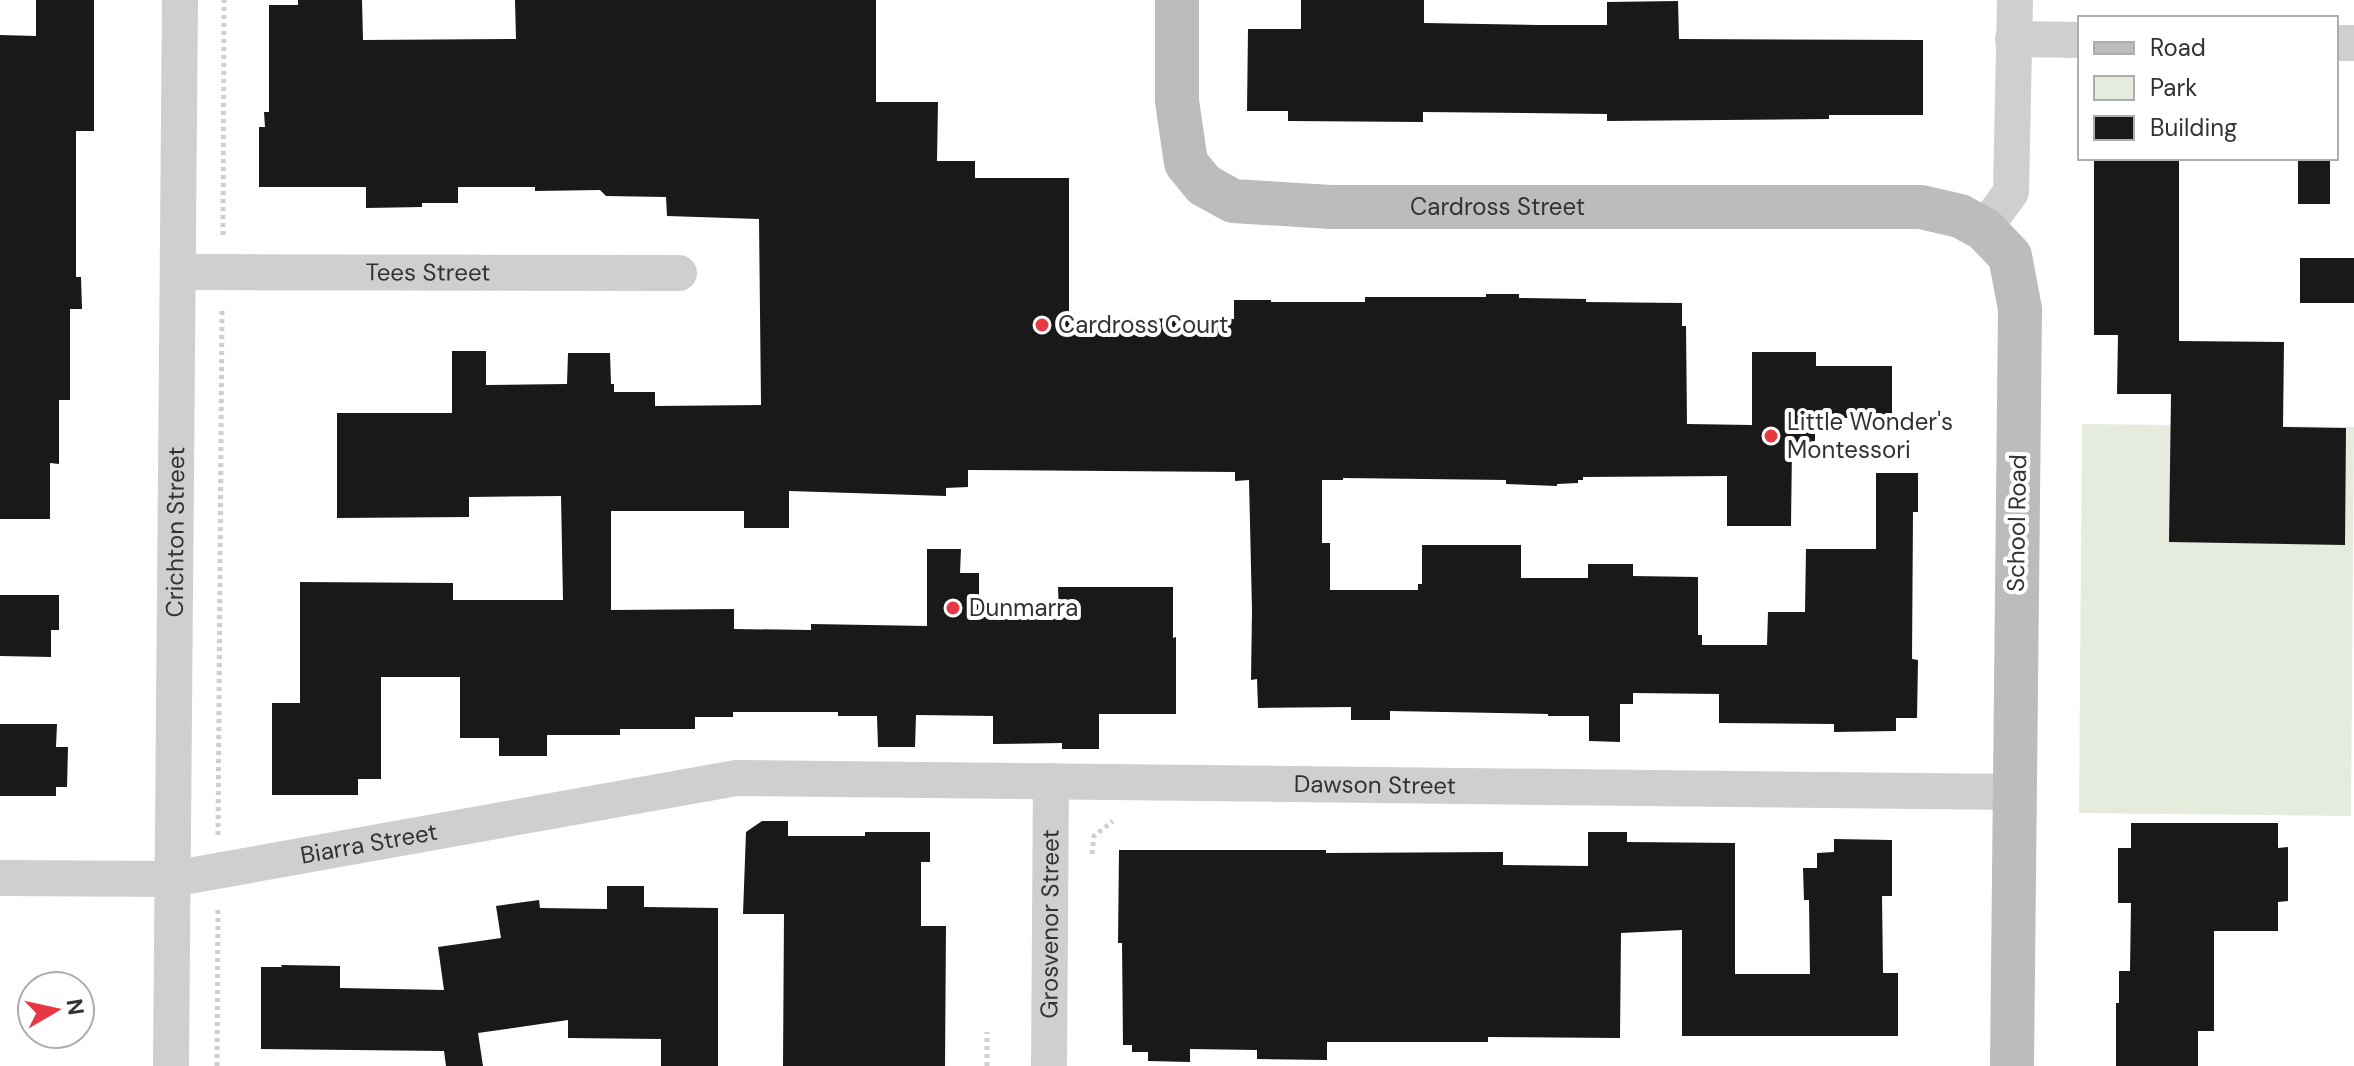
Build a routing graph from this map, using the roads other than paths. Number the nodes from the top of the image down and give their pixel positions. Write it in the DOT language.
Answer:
graph roads {
  1 [pos="180,0"];
  2 [pos="1177,0"];
  3 [pos="2015,0"];
  4 [pos="2013,39"];
  5 [pos="2078,40"];
  6 [pos="1984,229"];
  7 [pos="178,272"];
  8 [pos="679,273"];
  9 [pos="736,778"];
  10 [pos="1051,781"];
  11 [pos="2015,792"];
  12 [pos="0,878"];
  13 [pos="172,879"];
  14 [pos="171,1066"];
  15 [pos="1049,1066"];
  16 [pos="2012,1066"];
  1 -- 7 [label="street, Crichton Street"];
  2 -- 6 [label="street, Cardross Street"];
  3 -- 4 [label="street"];
  4 -- 5 [label="street"];
  4 -- 6 [label="street"];
  6 -- 11 [label="street, School Road"];
  7 -- 8 [label="street, Tees Street"];
  7 -- 13 [label="street, Crichton Street"];
  9 -- 10 [label="street, Dawson Street"];
  9 -- 13 [label="street, Biarra Street"];
  10 -- 11 [label="street, Dawson Street"];
  10 -- 15 [label="street, Grosvenor Street"];
  11 -- 16 [label="street, School Road"];
  12 -- 13 [label="street, Biarra Street"];
  13 -- 14 [label="street, Crichton Street"];
}
